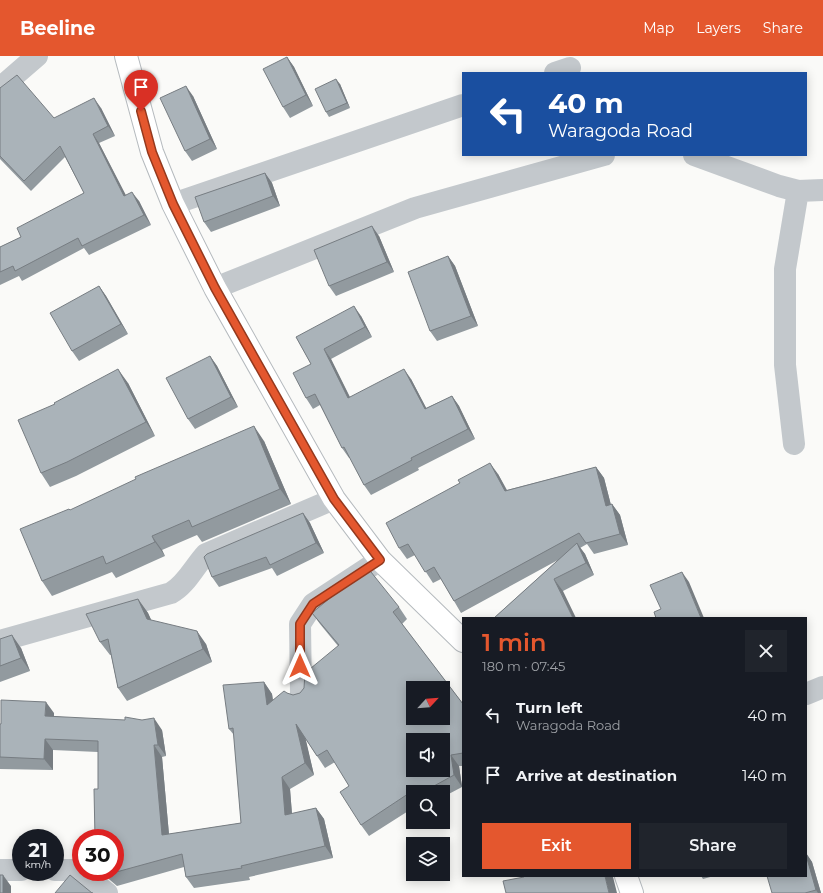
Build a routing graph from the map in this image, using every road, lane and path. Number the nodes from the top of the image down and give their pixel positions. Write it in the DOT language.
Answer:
graph roads {
  1 [pos="37,56"];
  2 [pos="126,56"];
  3 [pos="0,88"];
  4 [pos="462,104"];
  5 [pos="600,156"];
  6 [pos="697,156"];
  7 [pos="823,190"];
  8 [pos="798,191"];
  9 [pos="173,204"];
  10 [pos="215,288"];
  11 [pos="794,444"];
  12 [pos="334,499"];
  13 [pos="380,560"];
  14 [pos="0,641"];
  15 [pos="462,641"];
  16 [pos="823,687"];
  17 [pos="301,694"];
  18 [pos="807,694"];
  19 [pos="0,870"];
  20 [pos="12,870"];
  21 [pos="64,870"];
  22 [pos="626,877"];
  23 [pos="107,893"];
  24 [pos="632,893"];
  1 -- 3 [label="street"];
  2 -- 9 [label="main road"];
  4 -- 9 [label="street"];
  5 -- 10 [label="street"];
  6 -- 8 [label="street"];
  7 -- 8 [label="street"];
  8 -- 11 [label="street"];
  9 -- 10 [label="main road"];
  10 -- 12 [label="main road"];
  12 -- 13 [label="main road"];
  12 -- 14 [label="street"];
  13 -- 15 [label="main road"];
  13 -- 17 [label="street"];
  16 -- 18 [label="street"];
  19 -- 20 [label="street"];
  21 -- 23 [label="street"];
  22 -- 24 [label="main road"];
}
